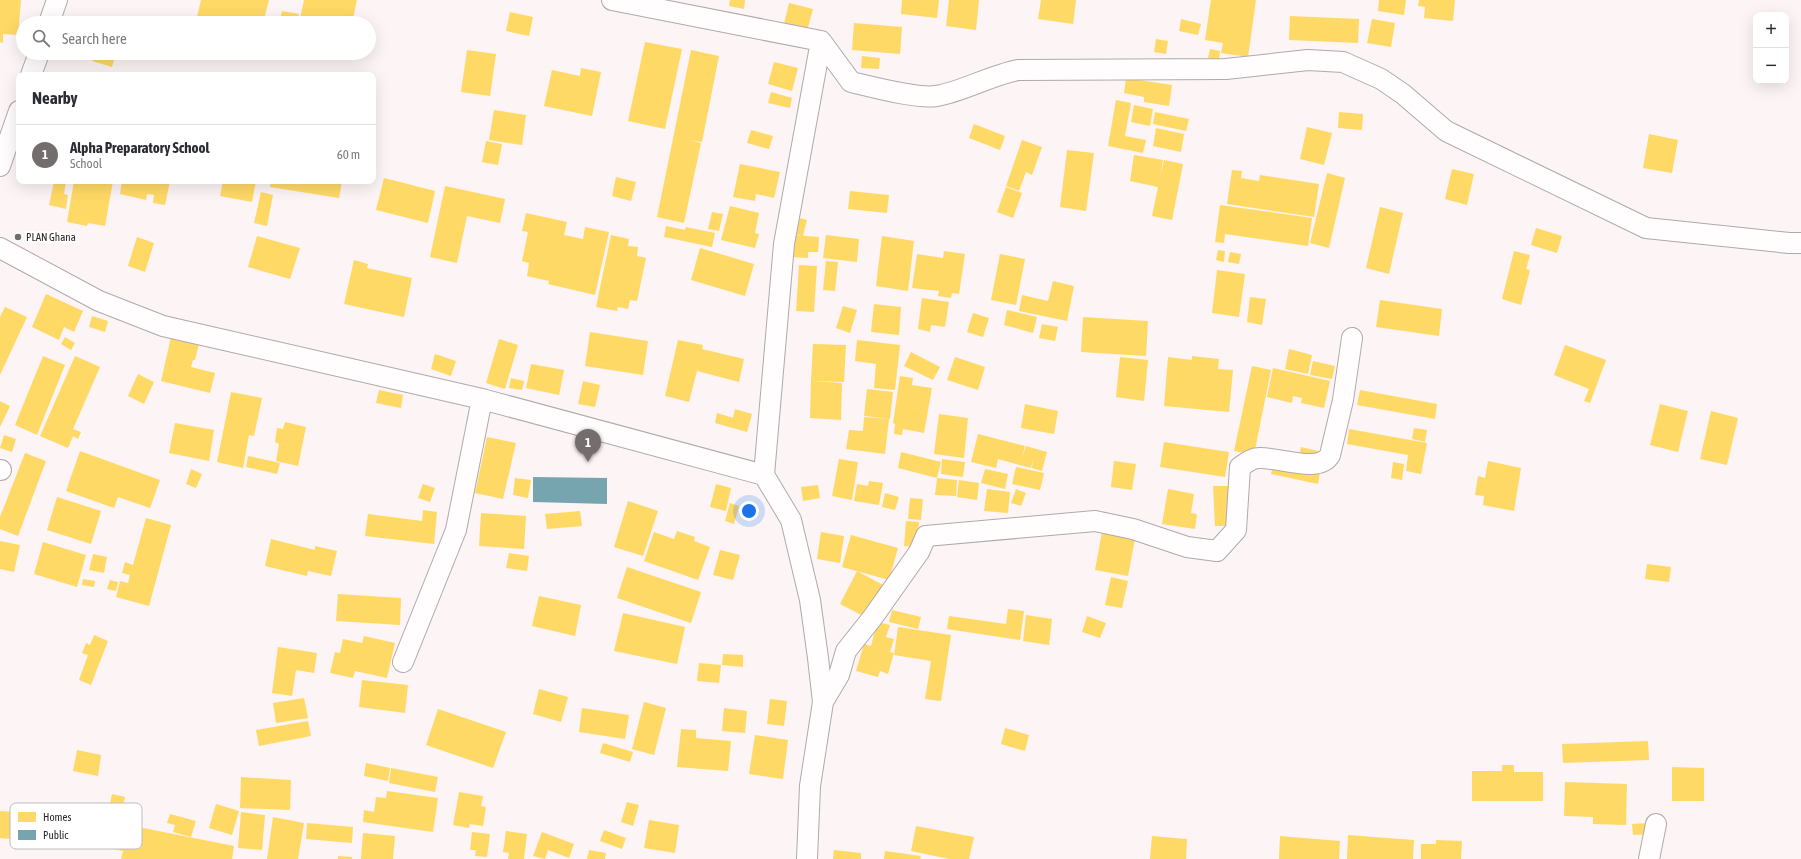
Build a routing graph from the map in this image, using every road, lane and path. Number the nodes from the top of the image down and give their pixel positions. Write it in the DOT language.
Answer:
graph roads {
  1 [pos="57,0"];
  2 [pos="612,0"];
  3 [pos="51,16"];
  4 [pos="821,41"];
  5 [pos="36,60"];
  6 [pos="32,72"];
  7 [pos="16,120"];
  8 [pos="0,166"];
  9 [pos="1801,242"];
  10 [pos="0,248"];
  11 [pos="1352,338"];
  12 [pos="482,399"];
  13 [pos="764,475"];
  14 [pos="403,662"];
  15 [pos="823,702"];
  16 [pos="1656,824"];
  17 [pos="807,859"];
  18 [pos="1649,859"];
  1 -- 3 [label="street"];
  2 -- 4 [label="street"];
  4 -- 9 [label="street"];
  4 -- 13 [label="street"];
  5 -- 6 [label="street"];
  7 -- 8 [label="street"];
  10 -- 12 [label="street"];
  11 -- 15 [label="street"];
  12 -- 13 [label="street"];
  12 -- 14 [label="street"];
  13 -- 15 [label="street"];
  15 -- 17 [label="street"];
  16 -- 18 [label="street"];
}
